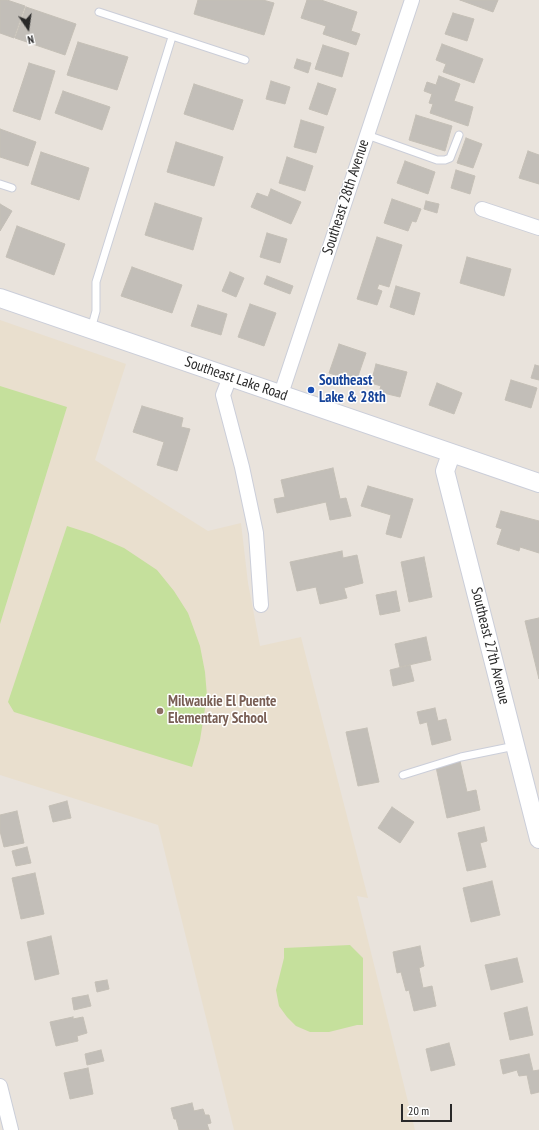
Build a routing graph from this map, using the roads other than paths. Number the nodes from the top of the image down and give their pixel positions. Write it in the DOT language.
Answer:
graph roads {
  1 [pos="412,0"];
  2 [pos="99,12"];
  3 [pos="172,37"];
  4 [pos="245,60"];
  5 [pos="367,135"];
  6 [pos="459,135"];
  7 [pos="0,184"];
  8 [pos="12,188"];
  9 [pos="482,209"];
  10 [pos="539,228"];
  11 [pos="0,298"];
  12 [pos="91,329"];
  13 [pos="230,377"];
  14 [pos="281,394"];
  15 [pos="451,454"];
  16 [pos="539,484"];
  17 [pos="261,605"];
  18 [pos="515,746"];
  19 [pos="403,775"];
  20 [pos="539,839"];
  21 [pos="0,1086"];
  22 [pos="11,1130"];
  1 -- 5 [label="street, Southeast 28th Avenue"];
  2 -- 3 [label="lane"];
  3 -- 4 [label="lane"];
  3 -- 12 [label="lane"];
  5 -- 6 [label="lane"];
  5 -- 14 [label="street, Southeast 28th Avenue"];
  7 -- 8 [label="lane"];
  9 -- 10 [label="street"];
  11 -- 12 [label="street, Southeast Lake Road"];
  12 -- 13 [label="street, Southeast Lake Road"];
  13 -- 14 [label="street, Southeast Lake Road"];
  13 -- 17 [label="street"];
  14 -- 15 [label="street, Southeast Lake Road"];
  15 -- 16 [label="street, Southeast Lake Road"];
  15 -- 18 [label="street, Southeast 27th Avenue"];
  18 -- 19 [label="lane"];
  18 -- 20 [label="street, Southeast 27th Avenue"];
  21 -- 22 [label="street"];
}
